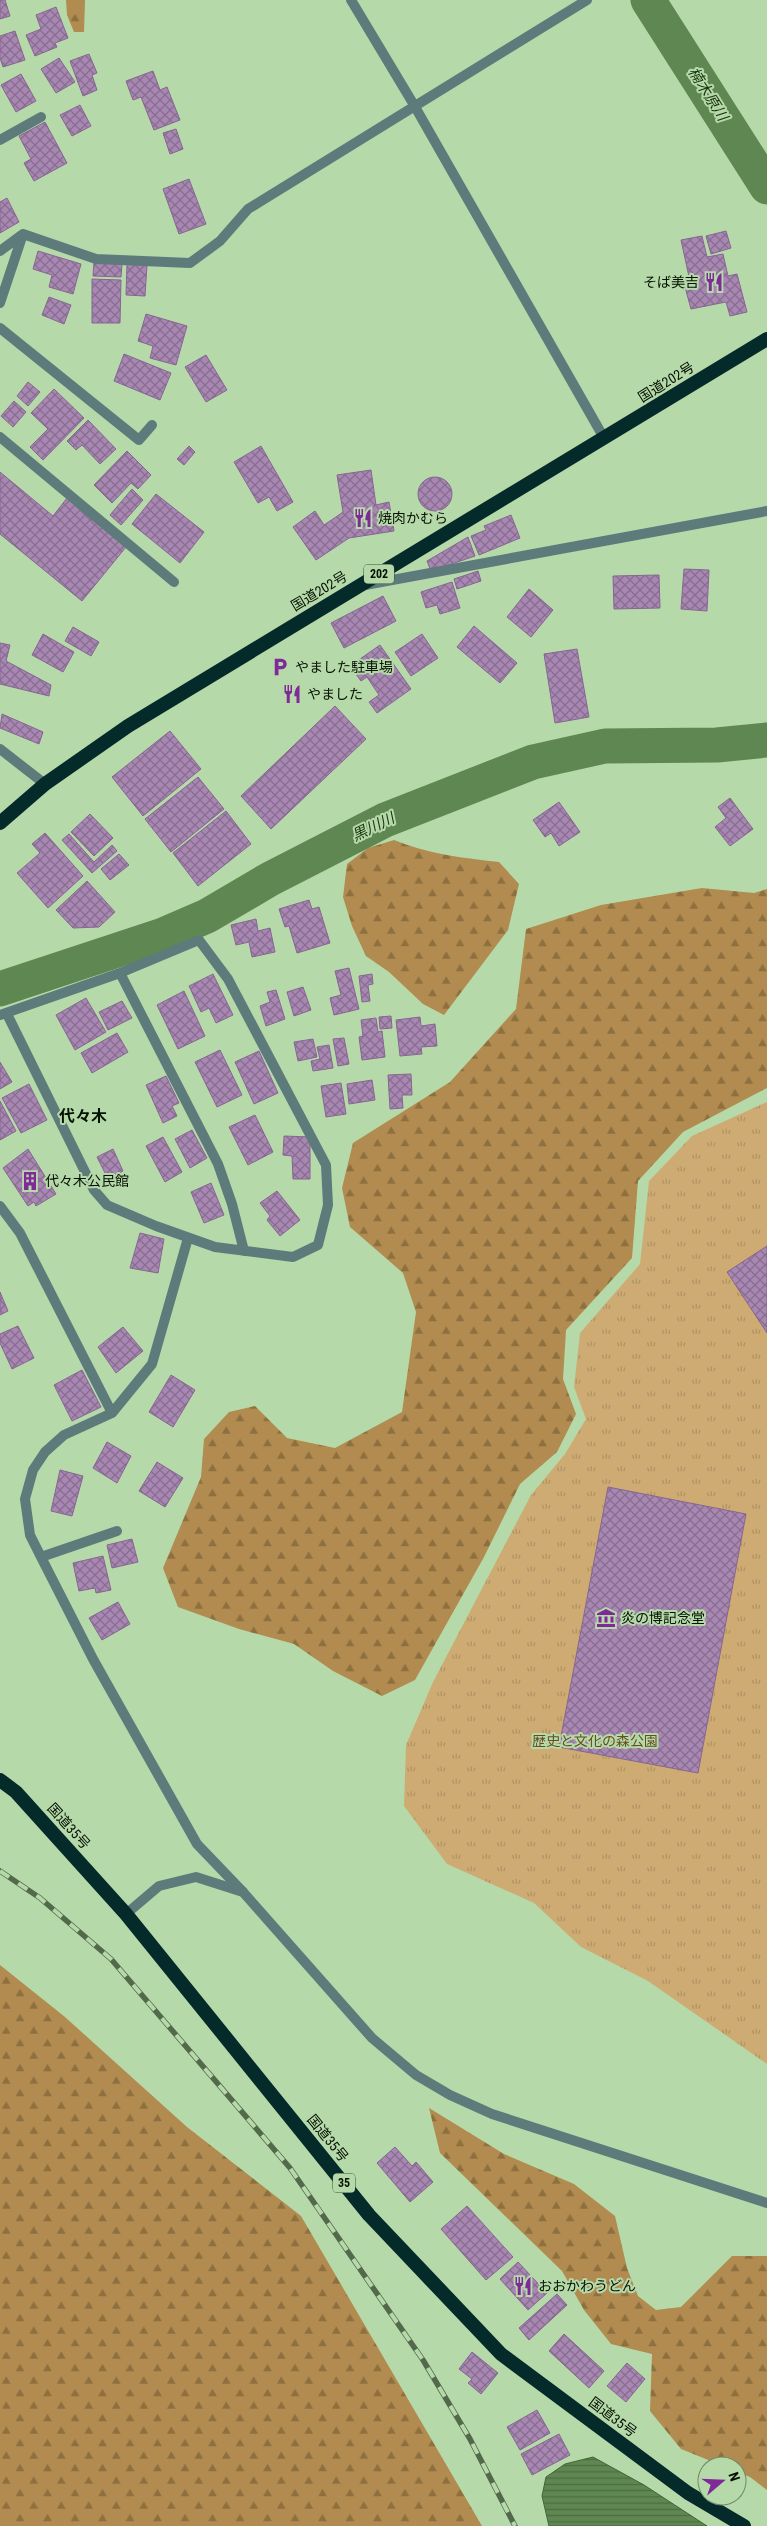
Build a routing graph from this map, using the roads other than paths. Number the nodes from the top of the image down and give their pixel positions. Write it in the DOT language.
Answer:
graph roads {
  1 [pos="351,0"];
  2 [pos="587,0"];
  3 [pos="414,105"];
  4 [pos="41,116"];
  5 [pos="0,140"];
  6 [pos="24,234"];
  7 [pos="0,251"];
  8 [pos="0,303"];
  9 [pos="0,328"];
  10 [pos="767,339"];
  11 [pos="152,425"];
  12 [pos="0,437"];
  13 [pos="604,438"];
  14 [pos="767,511"];
  15 [pos="174,582"];
  16 [pos="359,586"];
  17 [pos="0,749"];
  18 [pos="45,784"];
  19 [pos="0,823"];
  20 [pos="120,973"];
  21 [pos="3,1014"];
  22 [pos="0,1206"];
  23 [pos="188,1238"];
  24 [pos="244,1251"];
  25 [pos="112,1413"];
  26 [pos="117,1531"];
  27 [pos="41,1557"];
  28 [pos="0,1780"];
  29 [pos="243,1892"];
  30 [pos="126,1914"];
  31 [pos="767,2203"];
  32 [pos="744,2526"];
  1 -- 3 [label="street"];
  2 -- 3 [label="street"];
  3 -- 6 [label="street"];
  3 -- 13 [label="street"];
  4 -- 5 [label="street"];
  6 -- 7 [label="street"];
  6 -- 8 [label="street"];
  9 -- 11 [label="street"];
  10 -- 13 [label="highway, 国道202号 / 202"];
  12 -- 15 [label="street"];
  13 -- 16 [label="highway, 国道202号 / 202"];
  14 -- 16 [label="street"];
  16 -- 18 [label="highway, 国道202号 / 202"];
  17 -- 18 [label="street"];
  18 -- 19 [label="highway, 国道202号 / 202"];
  20 -- 21 [label="street"];
  20 -- 24 [label="street"];
  20 -- 24 [label="street"];
  21 -- 23 [label="street"];
  22 -- 25 [label="street"];
  23 -- 24 [label="street"];
  23 -- 25 [label="street"];
  25 -- 27 [label="street"];
  26 -- 27 [label="street"];
  27 -- 29 [label="street"];
  28 -- 30 [label="highway, 国道35号 / 35"];
  29 -- 30 [label="street"];
  29 -- 31 [label="street"];
  30 -- 32 [label="highway, 国道35号 / 35"];
}
